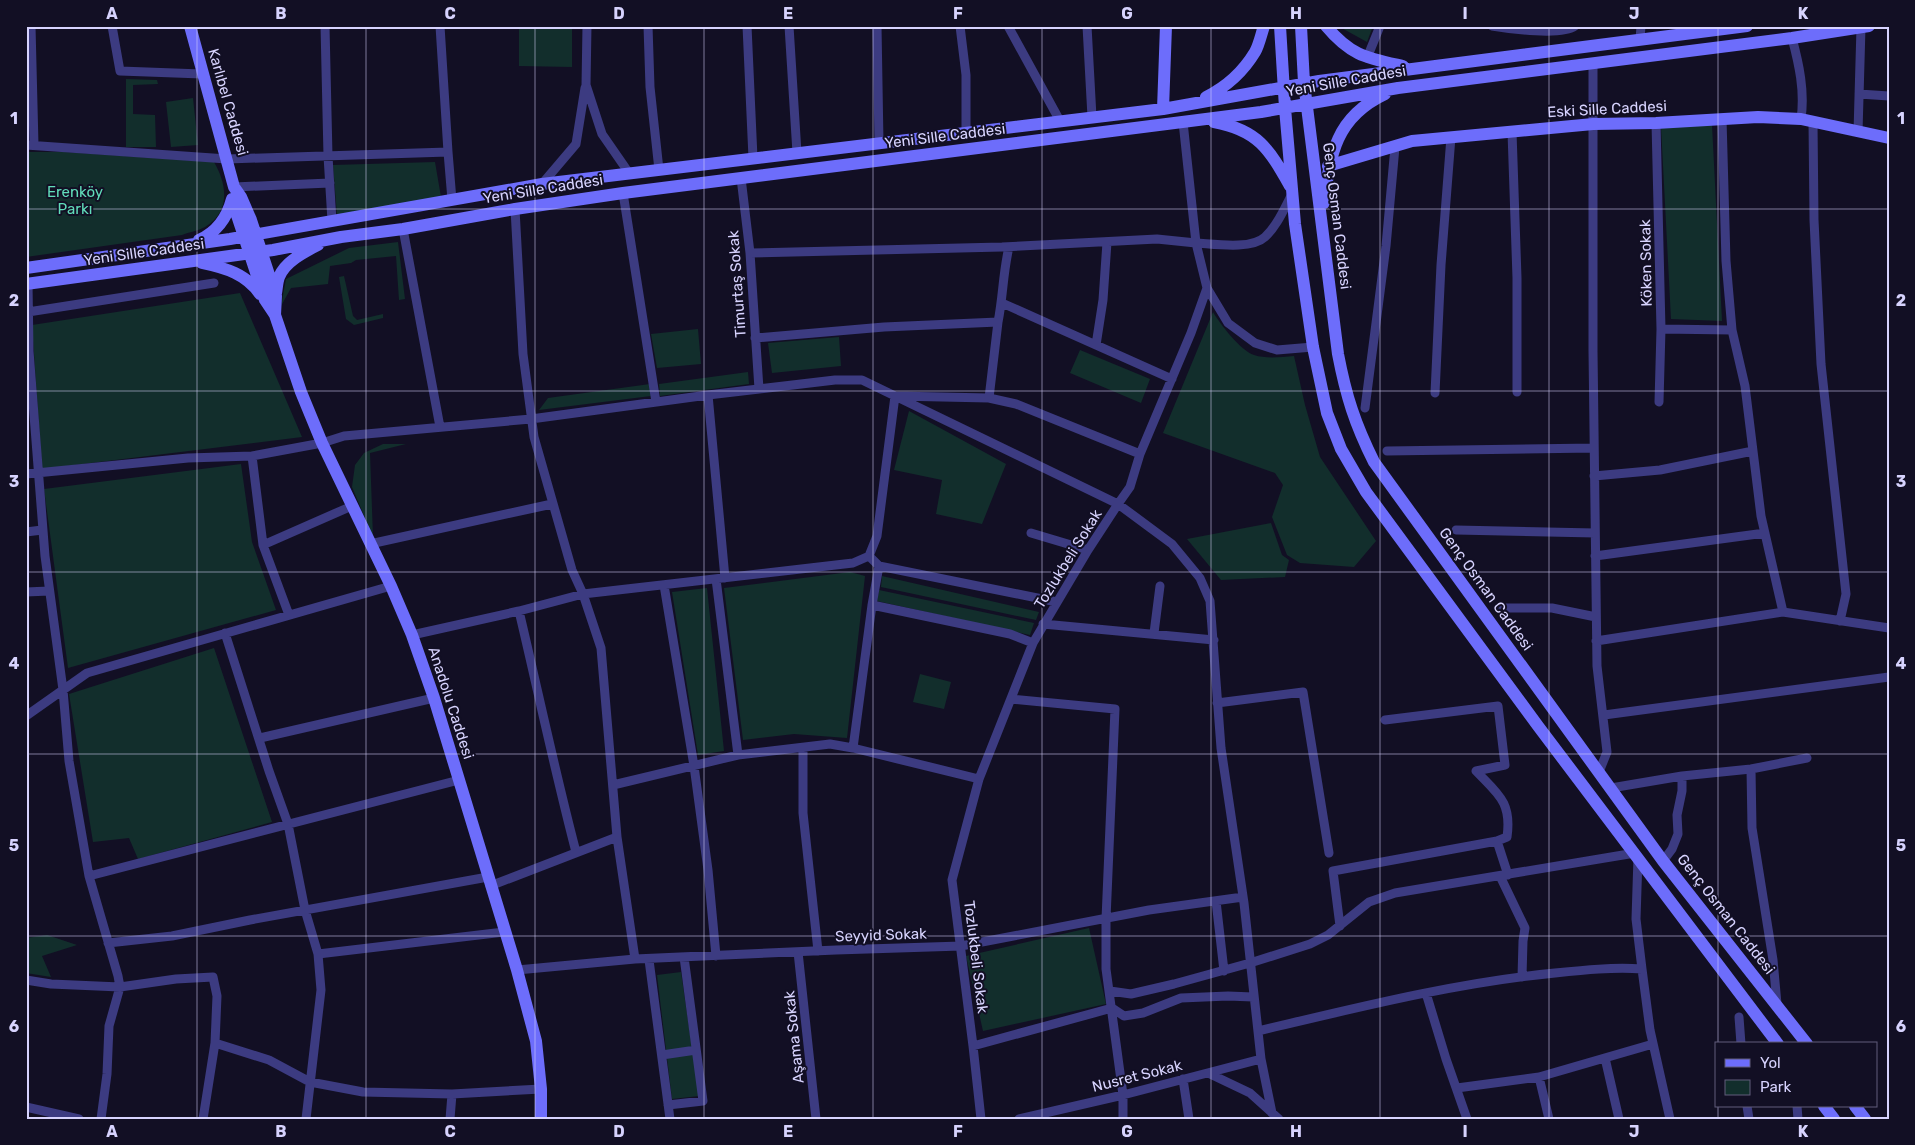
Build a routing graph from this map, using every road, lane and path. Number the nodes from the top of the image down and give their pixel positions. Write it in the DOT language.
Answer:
graph roads {
  1 [pos="31,26"];
  2 [pos="112,26"];
  3 [pos="190,26"];
  4 [pos="325,26"];
  5 [pos="440,26"];
  6 [pos="587,26"];
  7 [pos="648,26"];
  8 [pos="747,26"];
  9 [pos="789,26"];
  10 [pos="877,26"];
  11 [pos="960,26"];
  12 [pos="1008,26"];
  13 [pos="1087,26"];
  14 [pos="1166,26"];
  15 [pos="1264,26"];
  16 [pos="1280,26"];
  17 [pos="1301,26"];
  18 [pos="1326,26"];
  19 [pos="1380,26"];
  20 [pos="1492,26"];
  21 [pos="1575,26"];
  22 [pos="1641,26"];
  23 [pos="1748,26"];
  24 [pos="1865,27"];
  25 [pos="1726,28"];
  26 [pos="1792,38"];
  27 [pos="1640,40"];
  28 [pos="1367,58"];
  29 [pos="1593,63"];
  30 [pos="1413,68"];
  31 [pos="202,74"];
  32 [pos="1304,83"];
  33 [pos="586,85"];
  34 [pos="1284,87"];
  35 [pos="1398,88"];
  36 [pos="1858,94"];
  37 [pos="1889,96"];
  38 [pos="1306,104"];
  39 [pos="1192,105"];
  40 [pos="1285,108"];
  41 [pos="1163,109"];
  42 [pos="1092,118"];
  43 [pos="1722,119"];
  44 [pos="1201,120"];
  45 [pos="1807,120"];
  46 [pos="1060,121"];
  47 [pos="1183,122"];
  48 [pos="1656,123"];
  49 [pos="1593,124"];
  50 [pos="966,132"];
  51 [pos="1512,132"];
  52 [pos="1858,132"];
  53 [pos="1451,137"];
  54 [pos="1889,138"];
  55 [pos="879,143"];
  56 [pos="30,145"];
  57 [pos="1394,147"];
  58 [pos="448,152"];
  59 [pos="797,153"];
  60 [pos="328,156"];
  61 [pos="226,158"];
  62 [pos="753,158"];
  63 [pos="1328,166"];
  64 [pos="659,170"];
  65 [pos="629,173"];
  66 [pos="741,178"];
  67 [pos="330,183"];
  68 [pos="542,184"];
  69 [pos="234,187"];
  70 [pos="1293,192"];
  71 [pos="623,193"];
  72 [pos="232,200"];
  73 [pos="452,200"];
  74 [pos="515,208"];
  75 [pos="1322,220"];
  76 [pos="332,221"];
  77 [pos="403,229"];
  78 [pos="249,236"];
  79 [pos="331,239"];
  80 [pos="1107,242"];
  81 [pos="1196,243"];
  82 [pos="192,244"];
  83 [pos="1009,247"];
  84 [pos="255,253"];
  85 [pos="750,253"];
  86 [pos="193,261"];
  87 [pos="26,268"];
  88 [pos="214,283"];
  89 [pos="27,284"];
  90 [pos="1207,288"];
  91 [pos="270,298"];
  92 [pos="1002,302"];
  93 [pos="28,312"];
  94 [pos="998,322"];
  95 [pos="1661,329"];
  96 [pos="1732,330"];
  97 [pos="755,338"];
  98 [pos="1096,345"];
  99 [pos="1313,347"];
  100 [pos="28,351"];
  101 [pos="1172,379"];
  102 [pos="759,389"];
  103 [pos="1435,392"];
  104 [pos="1517,392"];
  105 [pos="708,395"];
  106 [pos="895,396"];
  107 [pos="989,398"];
  108 [pos="656,402"];
  109 [pos="1659,402"];
  110 [pos="1366,408"];
  111 [pos="531,419"];
  112 [pos="440,427"];
  113 [pos="322,443"];
  114 [pos="1594,448"];
  115 [pos="1386,451"];
  116 [pos="1753,452"];
  117 [pos="1140,454"];
  118 [pos="252,456"];
  119 [pos="26,474"];
  120 [pos="37,474"];
  121 [pos="1594,476"];
  122 [pos="552,504"];
  123 [pos="1118,504"];
  124 [pos="352,506"];
  125 [pos="42,530"];
  126 [pos="1456,530"];
  127 [pos="26,532"];
  128 [pos="1765,532"];
  129 [pos="1032,533"];
  130 [pos="1595,533"];
  131 [pos="370,544"];
  132 [pos="263,545"];
  133 [pos="1088,550"];
  134 [pos="870,556"];
  135 [pos="1595,556"];
  136 [pos="879,566"];
  137 [pos="720,578"];
  138 [pos="664,585"];
  139 [pos="391,586"];
  140 [pos="1160,586"];
  141 [pos="49,591"];
  142 [pos="26,592"];
  143 [pos="582,594"];
  144 [pos="1057,602"];
  145 [pos="872,605"];
  146 [pos="1503,608"];
  147 [pos="518,611"];
  148 [pos="1783,612"];
  149 [pos="289,615"];
  150 [pos="1596,617"];
  151 [pos="1840,621"];
  152 [pos="1043,624"];
  153 [pos="1889,628"];
  154 [pos="225,633"];
  155 [pos="1154,633"];
  156 [pos="412,635"];
  157 [pos="1214,640"];
  158 [pos="1596,641"];
  159 [pos="1033,643"];
  160 [pos="1889,677"];
  161 [pos="63,690"];
  162 [pos="434,698"];
  163 [pos="1011,699"];
  164 [pos="1217,703"];
  165 [pos="1604,715"];
  166 [pos="26,716"];
  167 [pos="1385,720"];
  168 [pos="260,738"];
  169 [pos="803,748"];
  170 [pos="853,748"];
  171 [pos="738,755"];
  172 [pos="1807,758"];
  173 [pos="694,766"];
  174 [pos="1751,769"];
  175 [pos="1599,772"];
  176 [pos="1682,776"];
  177 [pos="979,779"];
  178 [pos="459,780"];
  179 [pos="613,785"];
  180 [pos="1611,788"];
  181 [pos="288,824"];
  182 [pos="617,837"];
  183 [pos="1497,841"];
  184 [pos="576,852"];
  185 [pos="1330,853"];
  186 [pos="1636,855"];
  187 [pos="1663,861"];
  188 [pos="1504,875"];
  189 [pos="89,876"];
  190 [pos="489,881"];
  191 [pos="1243,897"];
  192 [pos="1216,901"];
  193 [pos="305,910"];
  194 [pos="1106,918"];
  195 [pos="1340,926"];
  196 [pos="504,932"];
  197 [pos="108,943"];
  198 [pos="961,946"];
  199 [pos="818,950"];
  200 [pos="798,952"];
  201 [pos="318,954"];
  202 [pos="716,956"];
  203 [pos="684,958"];
  204 [pos="635,959"];
  205 [pos="649,960"];
  206 [pos="1250,964"];
  207 [pos="1642,969"];
  208 [pos="517,970"];
  209 [pos="1224,971"];
  210 [pos="1522,977"];
  211 [pos="26,980"];
  212 [pos="120,987"];
  213 [pos="1110,992"];
  214 [pos="1426,993"];
  215 [pos="1253,996"];
  216 [pos="1777,1004"];
  217 [pos="1112,1008"];
  218 [pos="1739,1018"];
  219 [pos="1258,1031"];
  220 [pos="1741,1042"];
  221 [pos="1776,1042"];
  222 [pos="1806,1042"];
  223 [pos="215,1043"];
  224 [pos="1653,1044"];
  225 [pos="974,1046"];
  226 [pos="696,1050"];
  227 [pos="662,1055"];
  228 [pos="1605,1058"];
  229 [pos="1262,1059"];
  230 [pos="1208,1073"];
  231 [pos="1539,1078"];
  232 [pos="1183,1079"];
  233 [pos="310,1082"];
  234 [pos="1457,1088"];
  235 [pos="541,1089"];
  236 [pos="452,1094"];
  237 [pos="1123,1095"];
  238 [pos="668,1105"];
  239 [pos="26,1106"];
  240 [pos="1826,1108"];
  241 [pos="1857,1108"];
  242 [pos="1276,1116"];
  243 [pos="80,1119"];
  244 [pos="101,1119"];
  245 [pos="203,1119"];
  246 [pos="306,1119"];
  247 [pos="450,1119"];
  248 [pos="541,1119"];
  249 [pos="670,1119"];
  250 [pos="816,1119"];
  251 [pos="981,1119"];
  252 [pos="1018,1119"];
  253 [pos="1123,1119"];
  254 [pos="1189,1119"];
  255 [pos="1467,1119"];
  256 [pos="1549,1119"];
  257 [pos="1619,1119"];
  258 [pos="1670,1119"];
  259 [pos="1834,1119"];
  260 [pos="1865,1119"];
  1 -- 56 [label="street"];
  2 -- 31 [label="street"];
  3 -- 31 [label="main road, Karlıbel Caddesi"];
  4 -- 60 [label="street"];
  5 -- 58 [label="street"];
  6 -- 33 [label="street"];
  7 -- 64 [label="street"];
  8 -- 62 [label="street"];
  9 -- 59 [label="street"];
  10 -- 55 [label="street"];
  11 -- 50 [label="street"];
  12 -- 46 [label="street"];
  13 -- 42 [label="street"];
  14 -- 41 [label="main road"];
  15 -- 39 [label="main road"];
  16 -- 34 [label="main road"];
  17 -- 32 [label="main road, Genç Osman Caddesi"];
  18 -- 28 [label="main road"];
  19 -- 28 [label="street"];
  20 -- 21 [label="street"];
  22 -- 27 [label="street"];
  23 -- 25 [label="main road, Yeni Sille Caddesi"];
  24 -- 26 [label="main road, Yeni Sille Caddesi"];
  24 -- 36 [label="street"];
  25 -- 27 [label="main road, Yeni Sille Caddesi"];
  26 -- 29 [label="main road, Yeni Sille Caddesi"];
  26 -- 45 [label="street"];
  27 -- 30 [label="main road, Yeni Sille Caddesi"];
  28 -- 30 [label="main road"];
  29 -- 35 [label="main road, Yeni Sille Caddesi"];
  29 -- 49 [label="street"];
  30 -- 32 [label="main road, Yeni Sille Caddesi"];
  31 -- 61 [label="main road, Karlıbel Caddesi"];
  32 -- 34 [label="main road, Yeni Sille Caddesi"];
  32 -- 38 [label="main road, Genç Osman Caddesi"];
  33 -- 65 [label="street"];
  33 -- 68 [label="street"];
  34 -- 39 [label="main road, Yeni Sille Caddesi"];
  34 -- 40 [label="main road"];
  35 -- 38 [label="main road, Yeni Sille Caddesi"];
  35 -- 63 [label="main road"];
  36 -- 37 [label="street"];
  36 -- 52 [label="street"];
  38 -- 40 [label="main road, Yeni Sille Caddesi"];
  38 -- 75 [label="main road, Genç Osman Caddesi"];
  39 -- 41 [label="main road, Yeni Sille Caddesi"];
  40 -- 44 [label="main road, Yeni Sille Caddesi"];
  40 -- 70 [label="main road"];
  41 -- 42 [label="main road, Yeni Sille Caddesi"];
  42 -- 46 [label="main road, Yeni Sille Caddesi"];
  43 -- 45 [label="main road, Eski Sille Caddesi"];
  43 -- 48 [label="main road, Eski Sille Caddesi"];
  43 -- 96 [label="street"];
  44 -- 47 [label="main road, Yeni Sille Caddesi"];
  44 -- 70 [label="main road"];
  45 -- 52 [label="main road, Eski Sille Caddesi"];
  45 -- 151 [label="street"];
  46 -- 50 [label="main road, Yeni Sille Caddesi"];
  47 -- 66 [label="main road, Yeni Sille Caddesi"];
  47 -- 81 [label="street"];
  48 -- 49 [label="main road, Eski Sille Caddesi"];
  48 -- 95 [label="street, Köken Sokak"];
  49 -- 51 [label="main road, Eski Sille Caddesi"];
  49 -- 114 [label="street"];
  50 -- 55 [label="main road, Yeni Sille Caddesi"];
  51 -- 53 [label="main road, Eski Sille Caddesi"];
  51 -- 104 [label="street"];
  52 -- 54 [label="main road, Eski Sille Caddesi"];
  53 -- 57 [label="main road, Eski Sille Caddesi"];
  53 -- 103 [label="street"];
  55 -- 59 [label="main road, Yeni Sille Caddesi"];
  56 -- 61 [label="street"];
  57 -- 63 [label="main road, Eski Sille Caddesi"];
  57 -- 110 [label="street"];
  58 -- 60 [label="street"];
  58 -- 73 [label="street"];
  59 -- 62 [label="main road, Yeni Sille Caddesi"];
  60 -- 61 [label="street"];
  60 -- 67 [label="street"];
  61 -- 69 [label="main road, Karlıbel Caddesi"];
  62 -- 64 [label="main road, Yeni Sille Caddesi"];
  63 -- 75 [label="main road"];
  64 -- 65 [label="main road, Yeni Sille Caddesi"];
  65 -- 68 [label="main road, Yeni Sille Caddesi"];
  66 -- 71 [label="main road, Yeni Sille Caddesi"];
  66 -- 85 [label="street, Timurtaş Sokak"];
  67 -- 69 [label="street"];
  67 -- 76 [label="street"];
  68 -- 73 [label="main road, Yeni Sille Caddesi"];
  69 -- 72 [label="main road"];
  69 -- 78 [label="main road"];
  70 -- 81 [label="street"];
  70 -- 99 [label="main road"];
  71 -- 74 [label="main road, Yeni Sille Caddesi"];
  71 -- 108 [label="street"];
  72 -- 78 [label="main road"];
  72 -- 82 [label="main road"];
  73 -- 76 [label="main road, Yeni Sille Caddesi"];
  74 -- 77 [label="main road, Yeni Sille Caddesi"];
  74 -- 111 [label="street"];
  75 -- 175 [label="main road, Genç Osman Caddesi"];
  76 -- 78 [label="main road, Yeni Sille Caddesi"];
  77 -- 79 [label="main road, Yeni Sille Caddesi"];
  77 -- 112 [label="street"];
  78 -- 82 [label="main road, Yeni Sille Caddesi"];
  78 -- 84 [label="main road, Anadolu Caddesi"];
  79 -- 84 [label="main road, Yeni Sille Caddesi"];
  79 -- 91 [label="main road"];
  80 -- 81 [label="street"];
  80 -- 83 [label="street"];
  80 -- 98 [label="street"];
  81 -- 90 [label="street"];
  82 -- 87 [label="main road, Yeni Sille Caddesi"];
  83 -- 85 [label="street"];
  83 -- 92 [label="street"];
  84 -- 86 [label="main road, Yeni Sille Caddesi"];
  84 -- 91 [label="main road, Anadolu Caddesi"];
  85 -- 97 [label="street, Timurtaş Sokak"];
  86 -- 89 [label="main road, Yeni Sille Caddesi"];
  86 -- 91 [label="main road"];
  88 -- 93 [label="street"];
  89 -- 93 [label="street"];
  90 -- 99 [label="street"];
  90 -- 101 [label="street"];
  91 -- 113 [label="main road, Anadolu Caddesi"];
  92 -- 94 [label="street"];
  92 -- 98 [label="street"];
  93 -- 100 [label="street"];
  94 -- 97 [label="street"];
  94 -- 107 [label="street"];
  95 -- 96 [label="street"];
  95 -- 109 [label="street, Köken Sokak"];
  96 -- 116 [label="street"];
  97 -- 102 [label="street, Timurtaş Sokak"];
  98 -- 101 [label="street"];
  99 -- 186 [label="main road"];
  100 -- 120 [label="street"];
  101 -- 117 [label="street"];
  102 -- 105 [label="street"];
  102 -- 106 [label="street"];
  105 -- 108 [label="street"];
  105 -- 137 [label="street"];
  106 -- 107 [label="street"];
  106 -- 123 [label="street"];
  106 -- 134 [label="street"];
  107 -- 117 [label="street"];
  108 -- 111 [label="street"];
  111 -- 112 [label="street"];
  111 -- 122 [label="street"];
  112 -- 113 [label="street"];
  113 -- 118 [label="street"];
  113 -- 124 [label="main road, Anadolu Caddesi"];
  114 -- 115 [label="street"];
  114 -- 121 [label="street"];
  116 -- 121 [label="street"];
  116 -- 128 [label="street"];
  117 -- 123 [label="street"];
  118 -- 120 [label="street"];
  118 -- 132 [label="street"];
  119 -- 120 [label="street"];
  120 -- 125 [label="street"];
  121 -- 130 [label="street"];
  122 -- 131 [label="street"];
  122 -- 143 [label="street"];
  123 -- 133 [label="street, Tozlukbeli Sokak"];
  123 -- 157 [label="street, Tozlukbeli Sokak"];
  124 -- 131 [label="main road, Anadolu Caddesi"];
  124 -- 132 [label="street"];
  125 -- 127 [label="street"];
  125 -- 141 [label="street"];
  126 -- 130 [label="street"];
  128 -- 135 [label="street"];
  128 -- 148 [label="street"];
  129 -- 133 [label="street"];
  130 -- 135 [label="street"];
  131 -- 139 [label="main road, Anadolu Caddesi"];
  132 -- 149 [label="street"];
  133 -- 144 [label="street, Tozlukbeli Sokak"];
  134 -- 136 [label="street"];
  134 -- 137 [label="street"];
  135 -- 150 [label="street"];
  136 -- 144 [label="street"];
  136 -- 145 [label="street"];
  137 -- 138 [label="street"];
  137 -- 171 [label="street"];
  138 -- 143 [label="street"];
  138 -- 173 [label="street"];
  139 -- 149 [label="street"];
  139 -- 156 [label="main road, Anadolu Caddesi"];
  140 -- 155 [label="street"];
  141 -- 142 [label="street"];
  141 -- 161 [label="street"];
  143 -- 147 [label="street"];
  143 -- 179 [label="street"];
  144 -- 152 [label="street, Tozlukbeli Sokak"];
  145 -- 159 [label="street"];
  145 -- 170 [label="street"];
  146 -- 150 [label="street"];
  147 -- 156 [label="street"];
  147 -- 184 [label="street"];
  148 -- 151 [label="street"];
  148 -- 158 [label="street"];
  149 -- 154 [label="street"];
  150 -- 158 [label="street"];
  151 -- 153 [label="street"];
  152 -- 155 [label="street"];
  152 -- 159 [label="street, Tozlukbeli Sokak"];
  154 -- 161 [label="street"];
  154 -- 168 [label="street"];
  155 -- 157 [label="street"];
  156 -- 162 [label="main road, Anadolu Caddesi"];
  157 -- 164 [label="street, Tozlukbeli Sokak"];
  158 -- 165 [label="street"];
  159 -- 163 [label="street, Tozlukbeli Sokak"];
  160 -- 165 [label="street"];
  161 -- 166 [label="street"];
  161 -- 189 [label="street"];
  162 -- 168 [label="street"];
  162 -- 178 [label="main road, Anadolu Caddesi"];
  163 -- 177 [label="street, Tozlukbeli Sokak"];
  163 -- 194 [label="street"];
  164 -- 185 [label="street"];
  164 -- 191 [label="street, Tozlukbeli Sokak"];
  165 -- 175 [label="street"];
  167 -- 183 [label="street"];
  168 -- 181 [label="street"];
  169 -- 170 [label="street"];
  169 -- 171 [label="street"];
  169 -- 199 [label="street"];
  170 -- 177 [label="street"];
  171 -- 173 [label="street"];
  172 -- 174 [label="street"];
  173 -- 179 [label="street"];
  173 -- 202 [label="street"];
  174 -- 176 [label="street"];
  174 -- 216 [label="street"];
  175 -- 180 [label="main road, Genç Osman Caddesi"];
  176 -- 180 [label="street"];
  176 -- 187 [label="street"];
  177 -- 198 [label="street, Tozlukbeli Sokak"];
  178 -- 181 [label="street"];
  178 -- 190 [label="main road, Anadolu Caddesi"];
  179 -- 182 [label="street"];
  180 -- 187 [label="main road, Genç Osman Caddesi"];
  181 -- 189 [label="street"];
  181 -- 193 [label="street"];
  182 -- 184 [label="street"];
  182 -- 204 [label="street"];
  183 -- 188 [label="street"];
  183 -- 195 [label="street"];
  184 -- 190 [label="street"];
  186 -- 188 [label="street"];
  186 -- 207 [label="street"];
  186 -- 221 [label="main road"];
  187 -- 216 [label="main road, Genç Osman Caddesi"];
  188 -- 195 [label="street"];
  188 -- 210 [label="street"];
  189 -- 197 [label="street"];
  190 -- 193 [label="street"];
  190 -- 196 [label="main road, Anadolu Caddesi"];
  191 -- 192 [label="street, Seyyid Sokak"];
  191 -- 206 [label="street, Tozlukbeli Sokak"];
  192 -- 194 [label="street, Seyyid Sokak"];
  192 -- 209 [label="street"];
  193 -- 197 [label="street"];
  193 -- 201 [label="street"];
  194 -- 198 [label="street, Seyyid Sokak"];
  194 -- 213 [label="street"];
  195 -- 206 [label="street"];
  196 -- 201 [label="street"];
  196 -- 208 [label="main road, Anadolu Caddesi"];
  197 -- 212 [label="street"];
  198 -- 199 [label="street, Seyyid Sokak"];
  198 -- 225 [label="street, Tozlukbeli Sokak"];
  199 -- 200 [label="street, Seyyid Sokak"];
  200 -- 202 [label="street, Seyyid Sokak"];
  200 -- 250 [label="street, Aşama Sokak"];
  201 -- 233 [label="street"];
  202 -- 203 [label="street, Seyyid Sokak"];
  203 -- 205 [label="street, Seyyid Sokak"];
  203 -- 226 [label="street"];
  204 -- 205 [label="street, Seyyid Sokak"];
  204 -- 208 [label="street, Seyyid Sokak"];
  205 -- 227 [label="street"];
  206 -- 209 [label="street"];
  206 -- 215 [label="street, Tozlukbeli Sokak"];
  207 -- 210 [label="street"];
  207 -- 224 [label="street"];
  208 -- 235 [label="main road, Anadolu Caddesi"];
  209 -- 213 [label="street"];
  210 -- 214 [label="street"];
  211 -- 212 [label="street"];
  212 -- 223 [label="street"];
  212 -- 244 [label="street"];
  213 -- 217 [label="street"];
  214 -- 219 [label="street"];
  214 -- 234 [label="street"];
  215 -- 217 [label="street"];
  215 -- 219 [label="street, Tozlukbeli Sokak"];
  216 -- 222 [label="main road, Genç Osman Caddesi"];
  217 -- 225 [label="street"];
  217 -- 237 [label="street"];
  218 -- 220 [label="street"];
  219 -- 229 [label="street, Tozlukbeli Sokak"];
  223 -- 233 [label="street"];
  223 -- 245 [label="street"];
  224 -- 228 [label="street"];
  224 -- 258 [label="street"];
  225 -- 251 [label="street, Tozlukbeli Sokak"];
  226 -- 227 [label="street"];
  226 -- 238 [label="street"];
  227 -- 238 [label="street"];
  228 -- 231 [label="street"];
  228 -- 257 [label="street"];
  229 -- 230 [label="street, Nusret Sokak"];
  229 -- 242 [label="street, Tozlukbeli Sokak"];
  230 -- 232 [label="street, Nusret Sokak"];
  230 -- 242 [label="street"];
  231 -- 234 [label="street"];
  231 -- 256 [label="street"];
  232 -- 237 [label="street, Nusret Sokak"];
  232 -- 254 [label="street"];
  233 -- 236 [label="street"];
  233 -- 246 [label="street"];
  234 -- 255 [label="street"];
  235 -- 236 [label="street"];
  235 -- 248 [label="main road, Anadolu Caddesi"];
  236 -- 247 [label="street"];
  237 -- 252 [label="street, Nusret Sokak"];
  237 -- 253 [label="street"];
  238 -- 249 [label="street"];
  239 -- 243 [label="street"];
  240 -- 259 [label="main road"];
  241 -- 260 [label="main road"];
}
